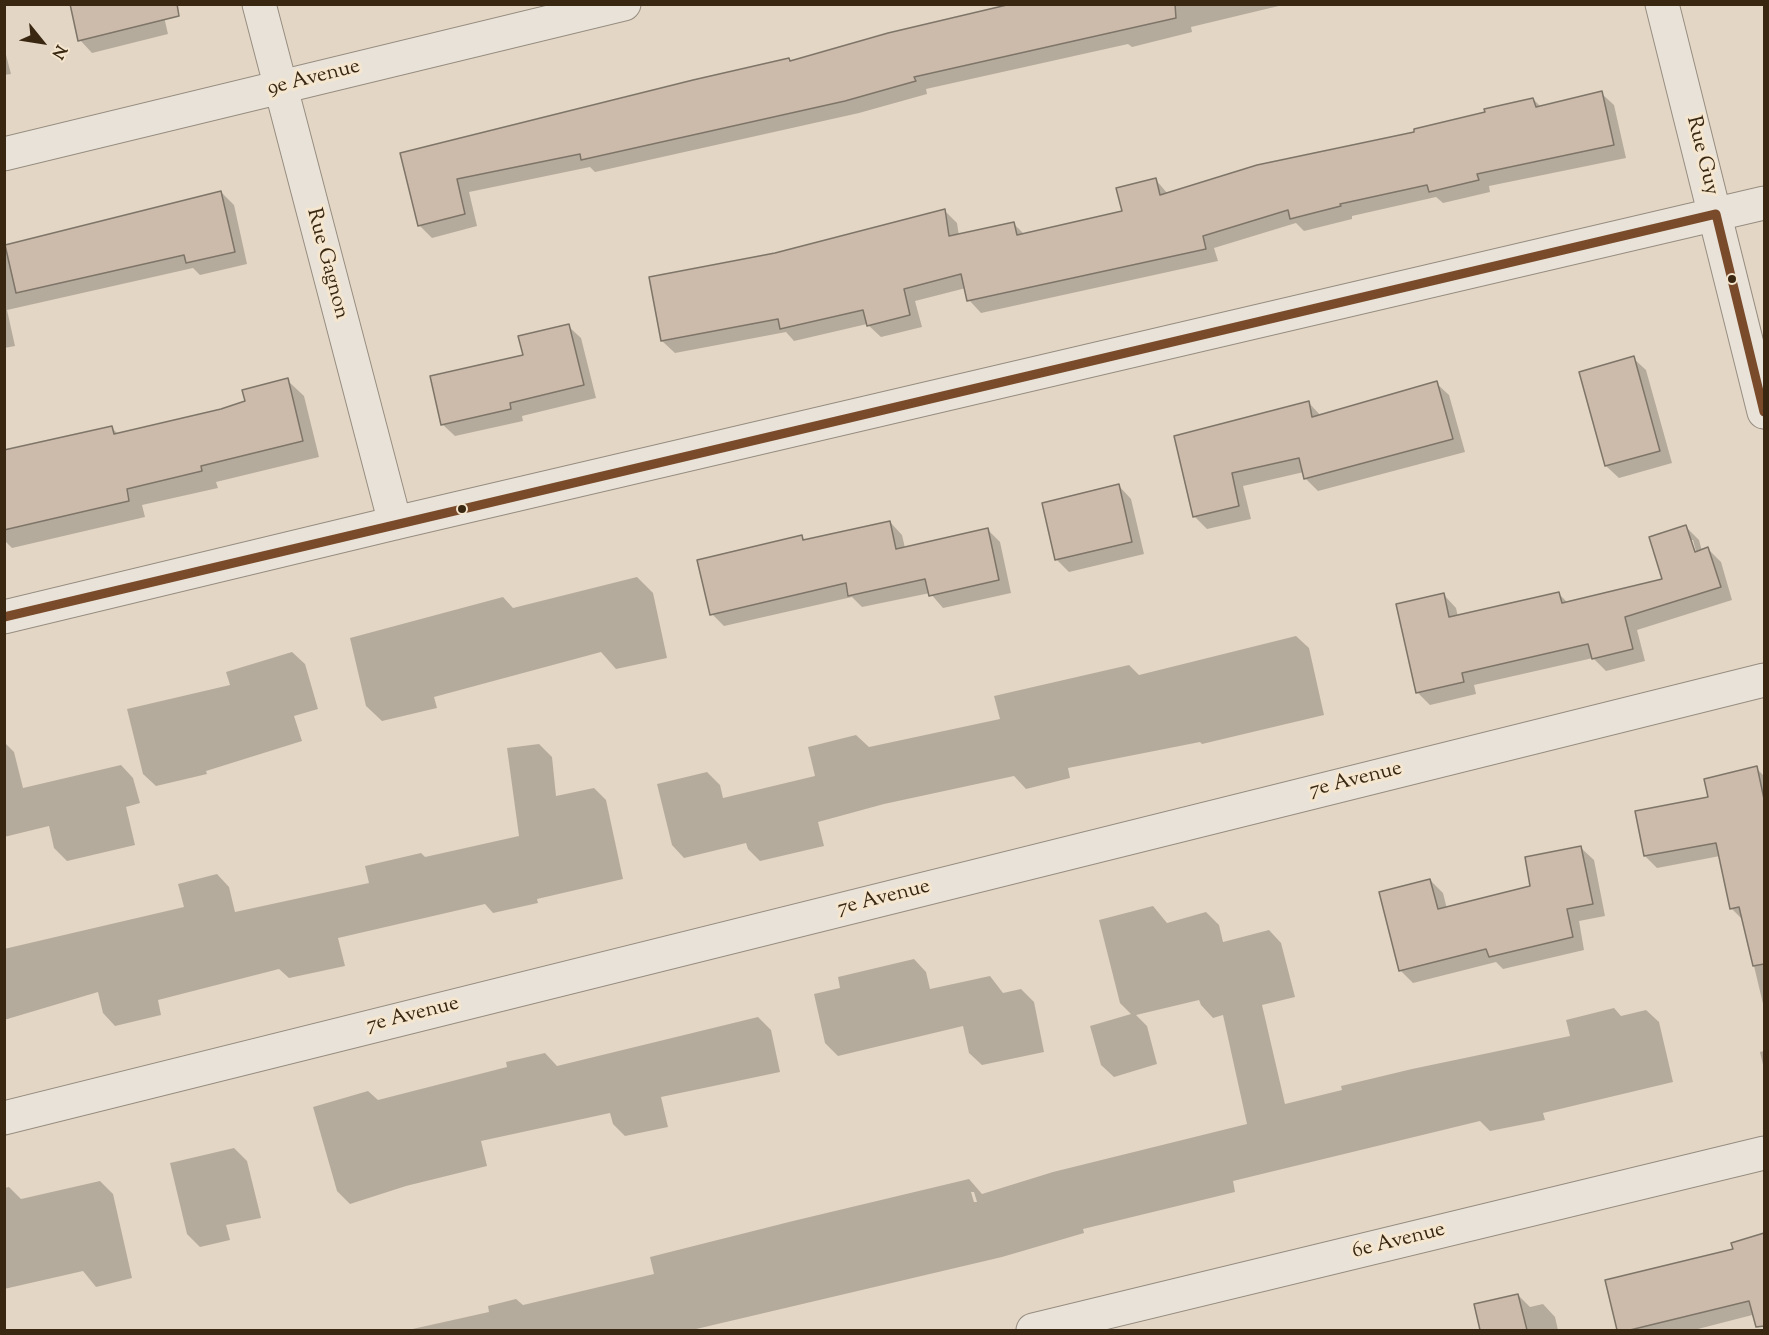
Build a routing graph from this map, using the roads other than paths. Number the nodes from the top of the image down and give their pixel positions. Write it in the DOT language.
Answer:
graph roads {
  1 [pos="259,4"];
  2 [pos="624,4"];
  3 [pos="1662,4"];
  4 [pos="280,87"];
  5 [pos="4,154"];
  6 [pos="1764,202"];
  7 [pos="1716,214"];
  8 [pos="1764,412"];
  9 [pos="395,523"];
  10 [pos="4,617"];
  11 [pos="1764,680"];
  12 [pos="4,1118"];
  13 [pos="1764,1153"];
  14 [pos="1033,1330"];
  1 -- 4 [label="street, Rue Gagnon"];
  2 -- 4 [label="street, 9e Avenue"];
  3 -- 7 [label="street, Rue Guy"];
  4 -- 5 [label="street, 9e Avenue"];
  4 -- 9 [label="street, Rue Gagnon"];
  6 -- 7 [label="street"];
  7 -- 8 [label="street, Rue Guy"];
  7 -- 9 [label="street"];
  9 -- 10 [label="street"];
  11 -- 12 [label="street, 7e Avenue"];
  13 -- 14 [label="street, 6e Avenue"];
}
